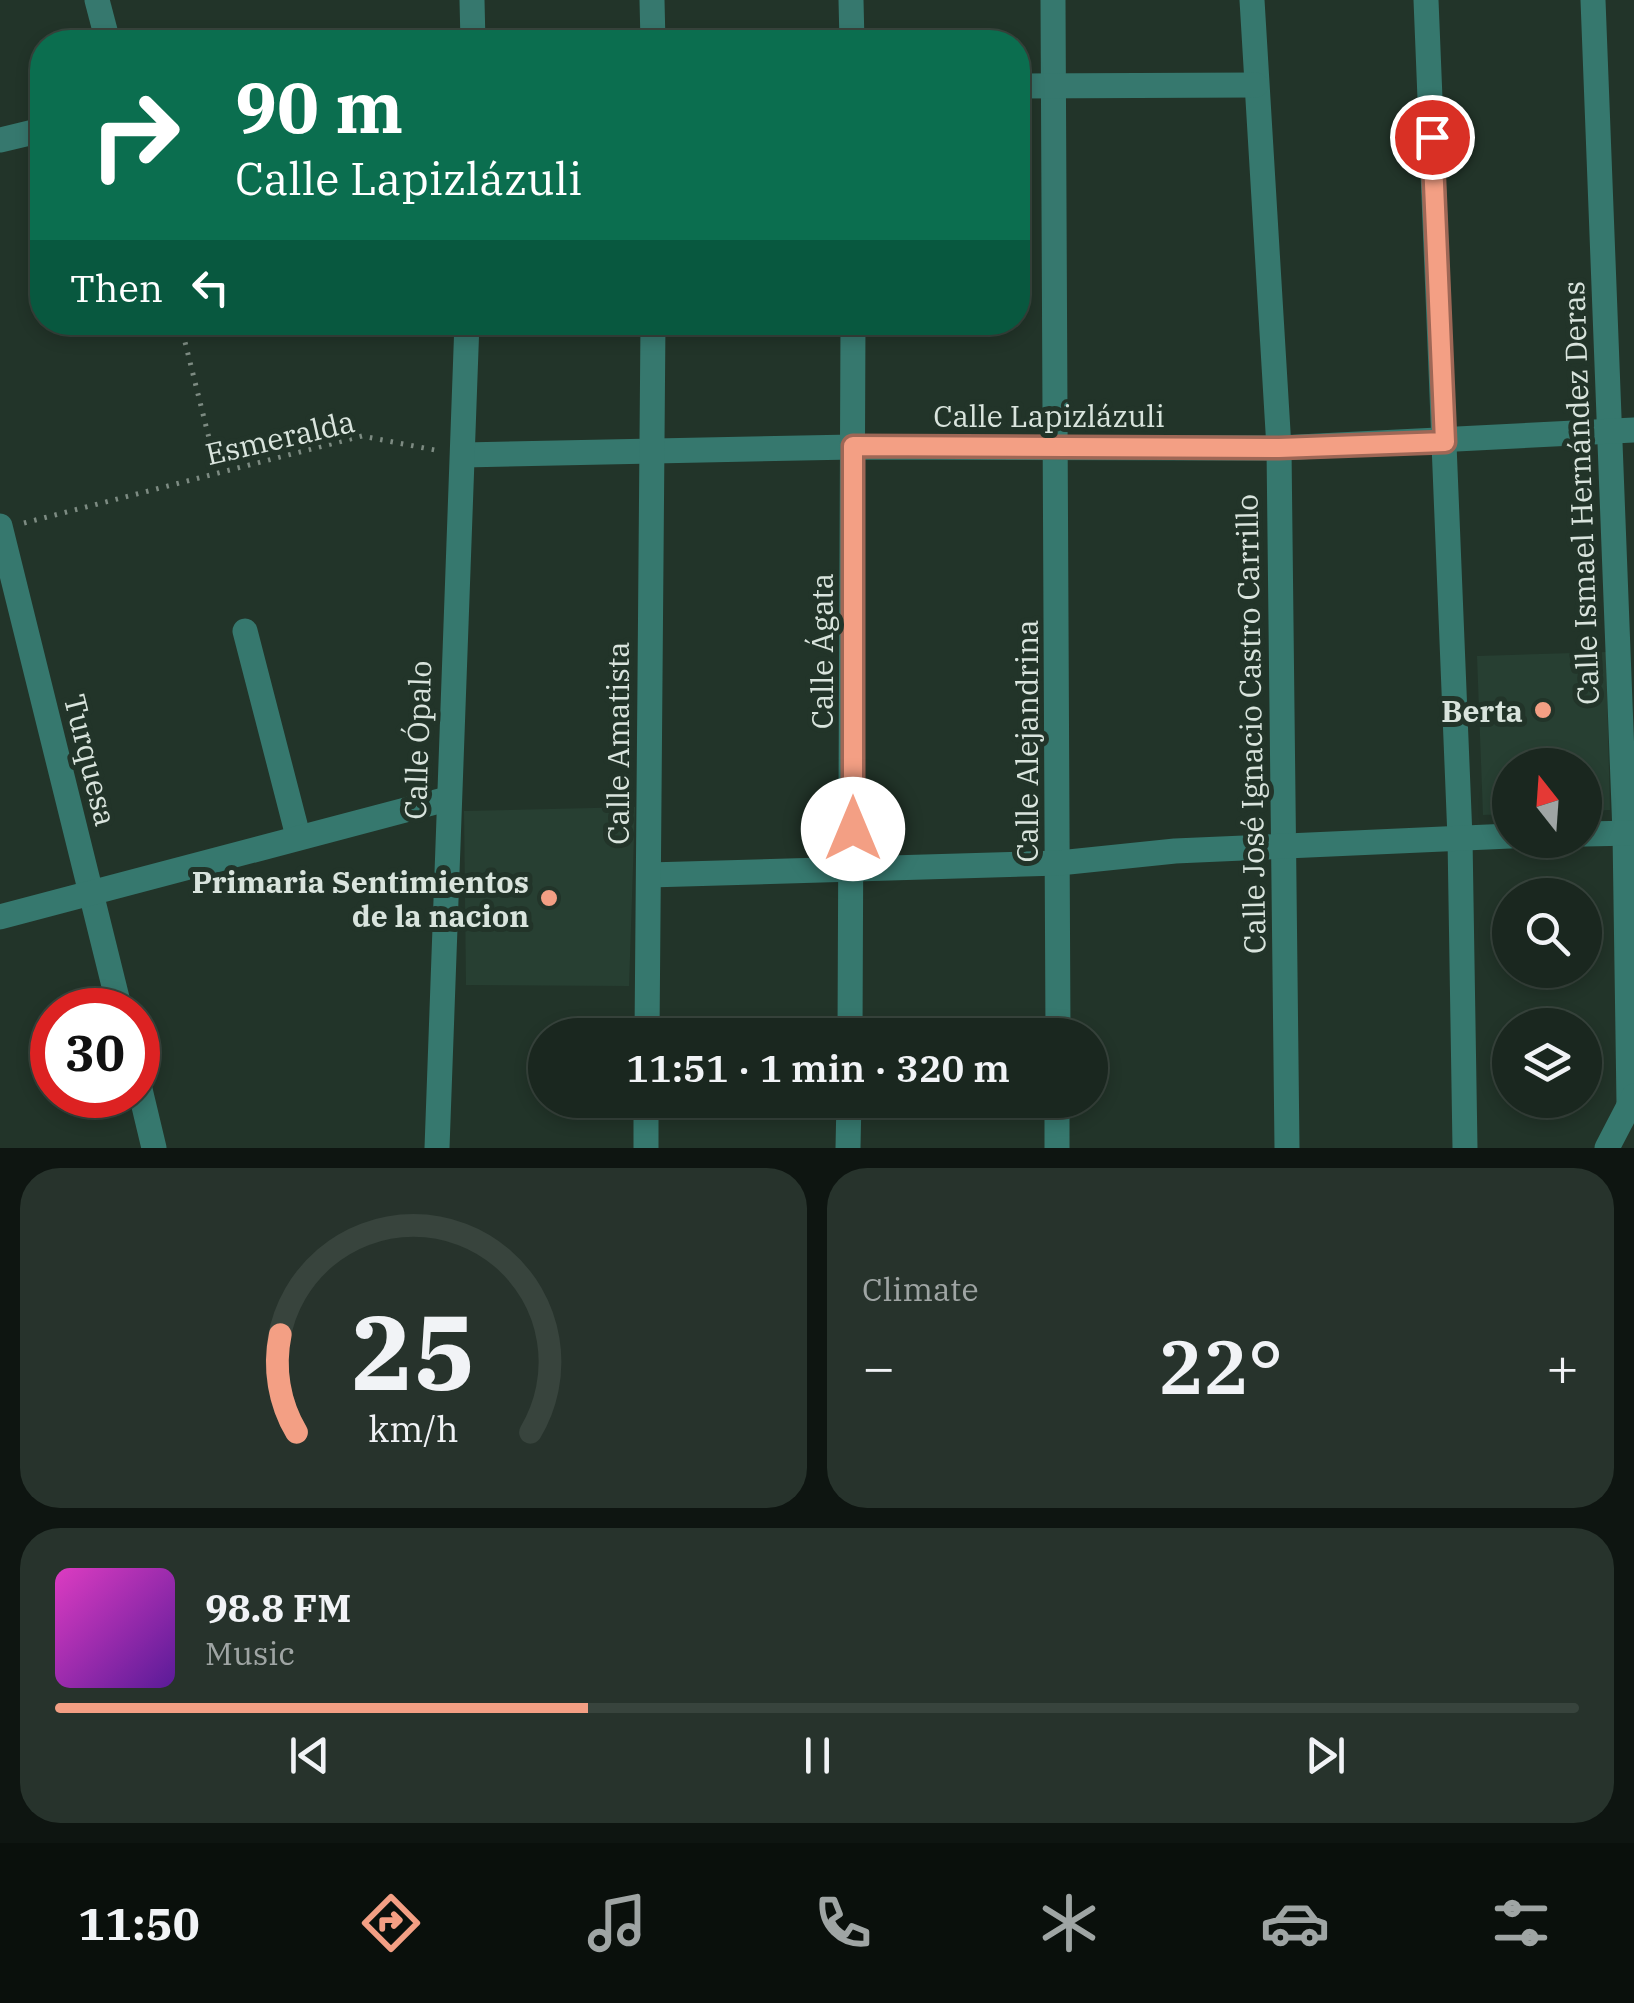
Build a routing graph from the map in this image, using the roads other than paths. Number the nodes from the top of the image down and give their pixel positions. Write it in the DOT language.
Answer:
graph roads {
  1 [pos="97,0"];
  2 [pos="472,0"];
  3 [pos="652,0"];
  4 [pos="851,0"];
  5 [pos="1053,0"];
  6 [pos="1252,0"];
  7 [pos="1426,0"];
  8 [pos="1593,0"];
  9 [pos="105,30"];
  10 [pos="467,30"];
  11 [pos="653,30"];
  12 [pos="852,30"];
  13 [pos="1030,86"];
  14 [pos="1256,86"];
  15 [pos="1053,87"];
  16 [pos="30,133"];
  17 [pos="0,140"];
  18 [pos="467,335"];
  19 [pos="653,335"];
  20 [pos="853,335"];
  21 [pos="1623,430"];
  22 [pos="1445,442"];
  23 [pos="853,446"];
  24 [pos="1058,448"];
  25 [pos="1279,448"];
  26 [pos="652,451"];
  27 [pos="463,455"];
  28 [pos="0,528"];
  29 [pos="245,630"];
  30 [pos="448,799"];
  31 [pos="1630,833"];
  32 [pos="1602,834"];
  33 [pos="298,836"];
  34 [pos="1492,837"];
  35 [pos="1460,838"];
  36 [pos="1283,847"];
  37 [pos="1059,863"];
  38 [pos="853,868"];
  39 [pos="648,876"];
  40 [pos="91,894"];
  41 [pos="0,917"];
  42 [pos="114,988"];
  43 [pos="647,1018"];
  44 [pos="850,1018"];
  45 [pos="1058,1018"];
  46 [pos="1632,1099"];
  47 [pos="147,1118"];
  48 [pos="646,1118"];
  49 [pos="849,1118"];
  50 [pos="1057,1118"];
  51 [pos="154,1148"];
  52 [pos="437,1148"];
  53 [pos="646,1148"];
  54 [pos="848,1148"];
  55 [pos="1057,1148"];
  56 [pos="1287,1148"];
  57 [pos="1465,1148"];
  58 [pos="1607,1148"];
  1 -- 9 [label="street"];
  2 -- 10 [label="street"];
  3 -- 11 [label="street"];
  4 -- 12 [label="street"];
  5 -- 15 [label="street, Calle Alejandrina"];
  6 -- 14 [label="street, Calle José Ignacio Castro Carrillo"];
  7 -- 22 [label="street"];
  8 -- 21 [label="street, Calle Ismael Hernández Deras"];
  13 -- 15 [label="street"];
  14 -- 15 [label="street"];
  14 -- 25 [label="street, Calle José Ignacio Castro Carrillo"];
  15 -- 24 [label="street, Calle Alejandrina"];
  16 -- 17 [label="street"];
  18 -- 27 [label="street, Calle Ópalo"];
  19 -- 26 [label="street, Calle Amatista"];
  20 -- 23 [label="street, Calle Ágata"];
  21 -- 22 [label="street, Calle Lapizlázuli"];
  21 -- 31 [label="street, Calle Ismael Hernández Deras"];
  22 -- 25 [label="street, Calle Lapizlázuli"];
  22 -- 35 [label="street"];
  23 -- 24 [label="street, Calle Lapizlázuli"];
  23 -- 26 [label="street, Calle Lapizlázuli"];
  23 -- 38 [label="street, Calle Ágata"];
  24 -- 25 [label="street, Calle Lapizlázuli"];
  24 -- 37 [label="street, Calle Alejandrina"];
  25 -- 36 [label="street, Calle José Ignacio Castro Carrillo"];
  26 -- 27 [label="street, Calle Lapizlázuli"];
  26 -- 39 [label="street, Calle Amatista"];
  27 -- 30 [label="street, Calle Ópalo"];
  28 -- 40 [label="street, Turquesa"];
  29 -- 33 [label="street"];
  30 -- 33 [label="street"];
  30 -- 52 [label="street, Calle Ópalo"];
  31 -- 32 [label="street"];
  31 -- 46 [label="street, Calle Ismael Hernández Deras"];
  33 -- 40 [label="street"];
  34 -- 35 [label="street"];
  35 -- 36 [label="street"];
  35 -- 57 [label="street"];
  36 -- 37 [label="street"];
  36 -- 56 [label="street, Calle José Ignacio Castro Carrillo"];
  37 -- 38 [label="street"];
  37 -- 45 [label="street, Calle Alejandrina"];
  38 -- 39 [label="street"];
  38 -- 44 [label="street, Calle Ágata"];
  39 -- 43 [label="street, Calle Amatista"];
  40 -- 41 [label="street"];
  40 -- 42 [label="street, Turquesa"];
  46 -- 58 [label="street"];
  47 -- 51 [label="street"];
  48 -- 53 [label="street"];
  49 -- 54 [label="street"];
  50 -- 55 [label="street"];
}
